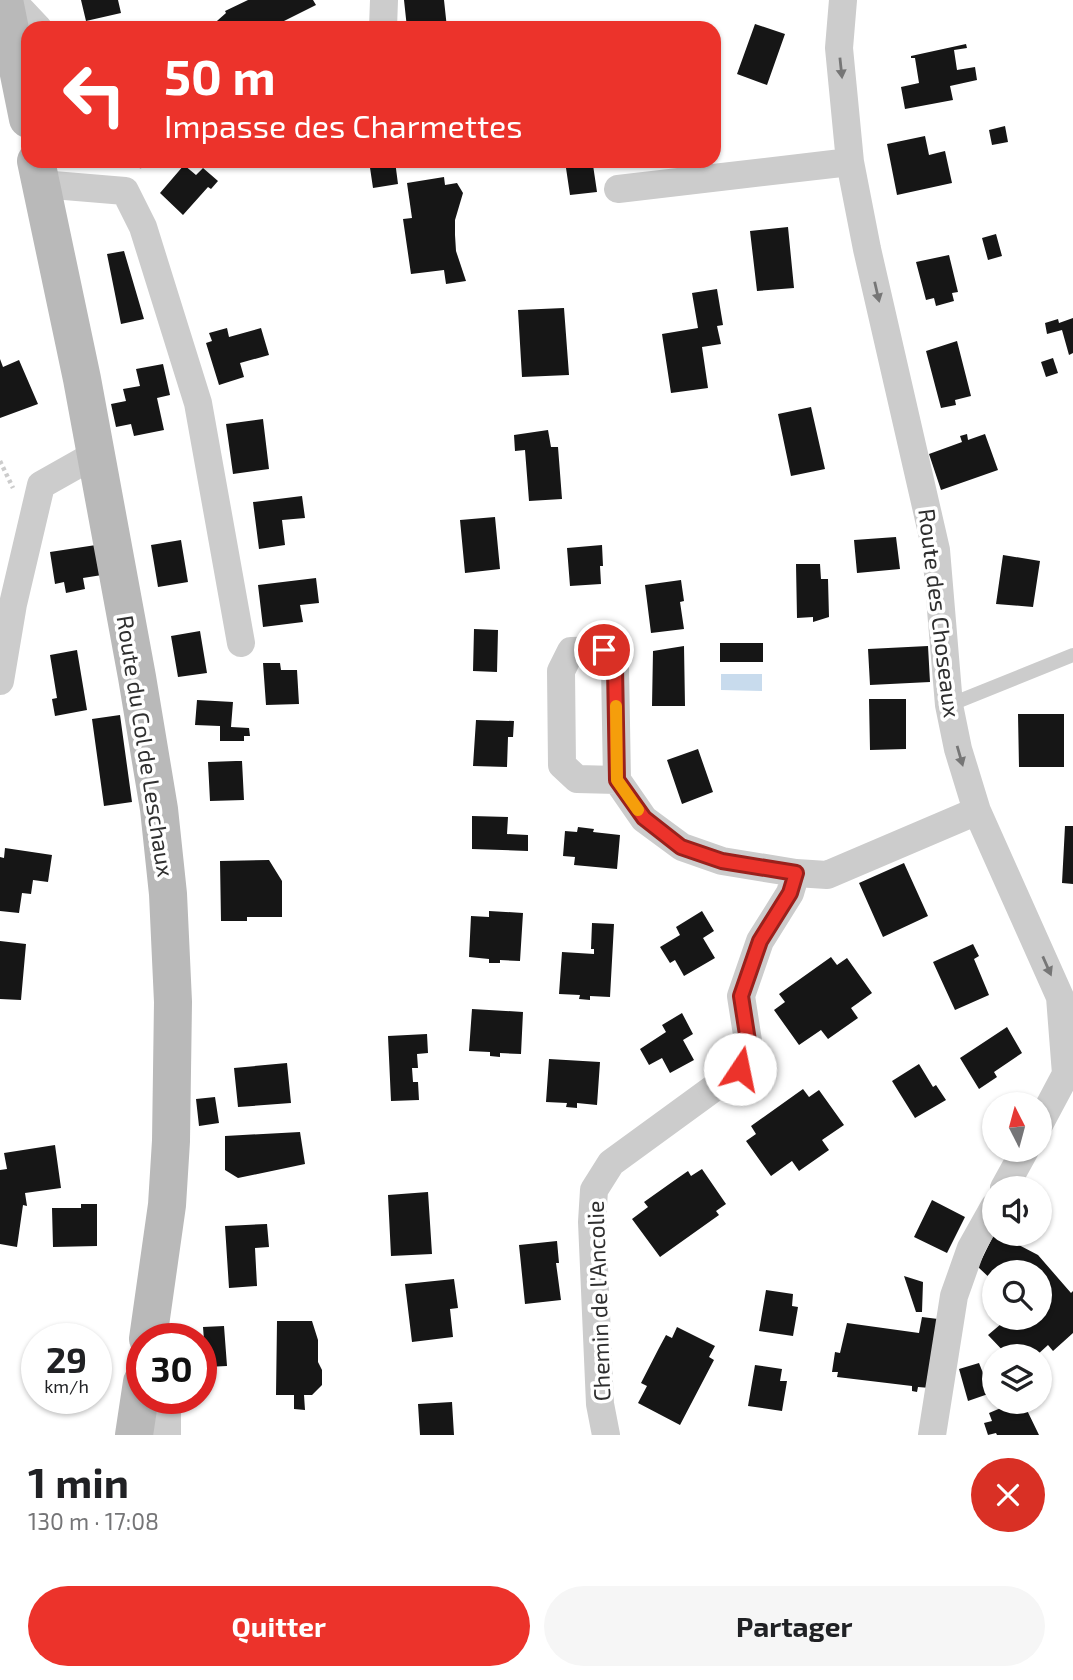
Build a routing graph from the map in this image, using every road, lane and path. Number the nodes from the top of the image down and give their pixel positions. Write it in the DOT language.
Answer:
graph roads {
  1 [pos="383,0"];
  2 [pos="843,0"];
  3 [pos="5,4"];
  4 [pos="31,21"];
  5 [pos="383,21"];
  6 [pos="21,84"];
  7 [pos="850,162"];
  8 [pos="38,172"];
  9 [pos="618,189"];
  10 [pos="96,454"];
  11 [pos="241,643"];
  12 [pos="1073,655"];
  13 [pos="0,681"];
  14 [pos="949,705"];
  15 [pos="617,780"];
  16 [pos="977,811"];
  17 [pos="796,873"];
  18 [pos="1067,994"];
  19 [pos="1070,1079"];
  20 [pos="1052,1105"];
  21 [pos="982,1228"];
  22 [pos="150,1323"];
  23 [pos="137,1414"];
  24 [pos="167,1414"];
  25 [pos="134,1435"];
  26 [pos="167,1435"];
  27 [pos="606,1435"];
  28 [pos="932,1435"];
  1 -- 5 [label="street"];
  2 -- 7 [label="street, Route des Choseaux, one-way"];
  3 -- 4 [label="street"];
  3 -- 6 [label="main road"];
  7 -- 9 [label="street"];
  7 -- 14 [label="street, Route des Choseaux, one-way"];
  8 -- 10 [label="main road, Route du Col de Leschaux"];
  8 -- 11 [label="street"];
  10 -- 13 [label="street"];
  10 -- 22 [label="main road, Route du Col de Leschaux"];
  12 -- 14 [label="lane"];
  14 -- 16 [label="street, Route des Choseaux, one-way"];
  15 -- 17 [label="street"];
  16 -- 17 [label="street"];
  16 -- 18 [label="street, Route des Choseaux, one-way"];
  17 -- 27 [label="street, Chemin de l'Ancolie"];
  18 -- 19 [label="street, Route des Choseaux"];
  19 -- 20 [label="street, Route des Choseaux"];
  21 -- 28 [label="street"];
  23 -- 25 [label="main road"];
  24 -- 26 [label="street"];
}
